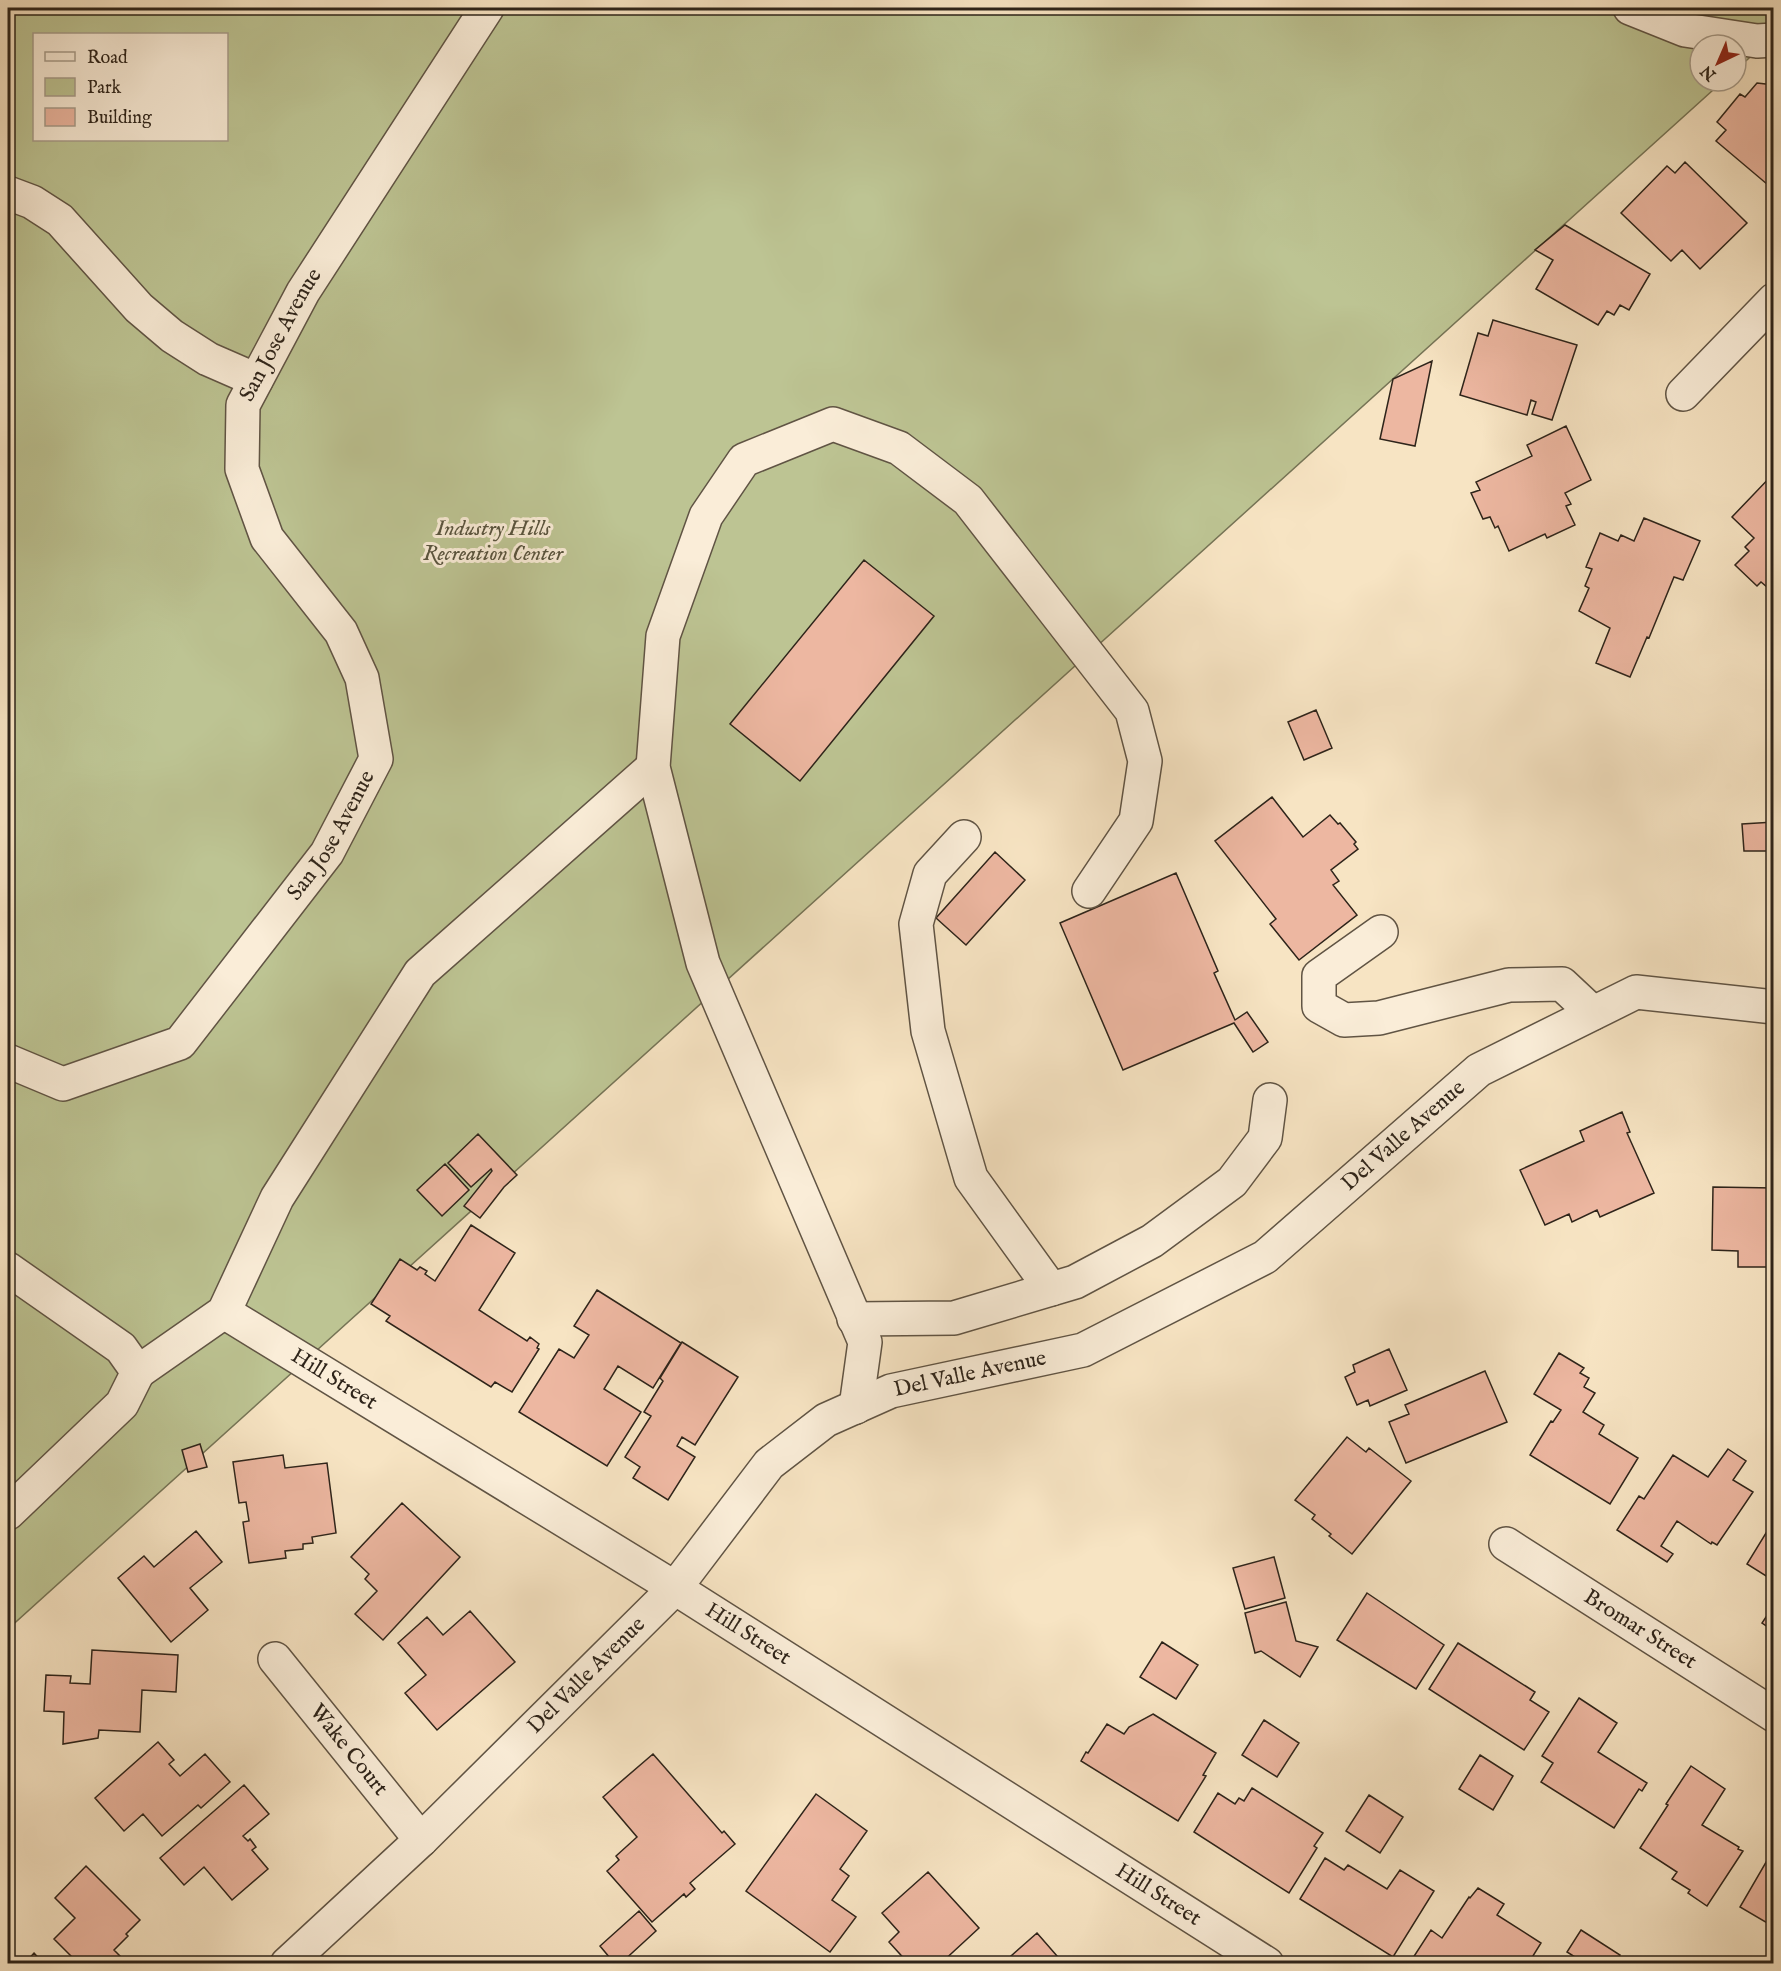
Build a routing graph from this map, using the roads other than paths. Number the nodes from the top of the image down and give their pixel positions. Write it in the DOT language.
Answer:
graph roads {
  1 [pos="487,8"];
  2 [pos="1630,8"];
  3 [pos="1773,40"];
  4 [pos="8,193"];
  5 [pos="1773,300"];
  6 [pos="256,380"];
  7 [pos="1683,394"];
  8 [pos="653,767"];
  9 [pos="964,837"];
  10 [pos="1089,891"];
  11 [pos="1381,932"];
  12 [pos="1773,1007"];
  13 [pos="1593,1013"];
  14 [pos="8,1061"];
  15 [pos="1270,1100"];
  16 [pos="8,1269"];
  17 [pos="1051,1289"];
  18 [pos="224,1312"];
  19 [pos="854,1319"];
  20 [pos="138,1372"];
  21 [pos="856,1407"];
  22 [pos="8,1513"];
  23 [pos="1506,1544"];
  24 [pos="675,1588"];
  25 [pos="275,1659"];
  26 [pos="1773,1715"];
  27 [pos="422,1840"];
  28 [pos="287,1964"];
  29 [pos="1267,1964"];
  1 -- 6 [label="street, San Jose Avenue"];
  2 -- 3 [label="street"];
  4 -- 6 [label="street"];
  5 -- 7 [label="street"];
  6 -- 14 [label="street, San Jose Avenue"];
  8 -- 10 [label="street"];
  8 -- 18 [label="street"];
  8 -- 19 [label="street"];
  9 -- 17 [label="street"];
  11 -- 13 [label="street"];
  12 -- 13 [label="street, Del Valle Avenue"];
  13 -- 21 [label="street, Del Valle Avenue"];
  15 -- 17 [label="street"];
  16 -- 20 [label="street"];
  17 -- 19 [label="street"];
  18 -- 20 [label="street"];
  18 -- 24 [label="street, Hill Street"];
  19 -- 21 [label="street"];
  20 -- 22 [label="street"];
  21 -- 24 [label="street, Del Valle Avenue"];
  23 -- 26 [label="street, Bromar Street"];
  24 -- 27 [label="street, Del Valle Avenue"];
  24 -- 29 [label="street, Hill Street"];
  25 -- 27 [label="street, Wake Court"];
  27 -- 28 [label="street, Del Valle Avenue"];
}
